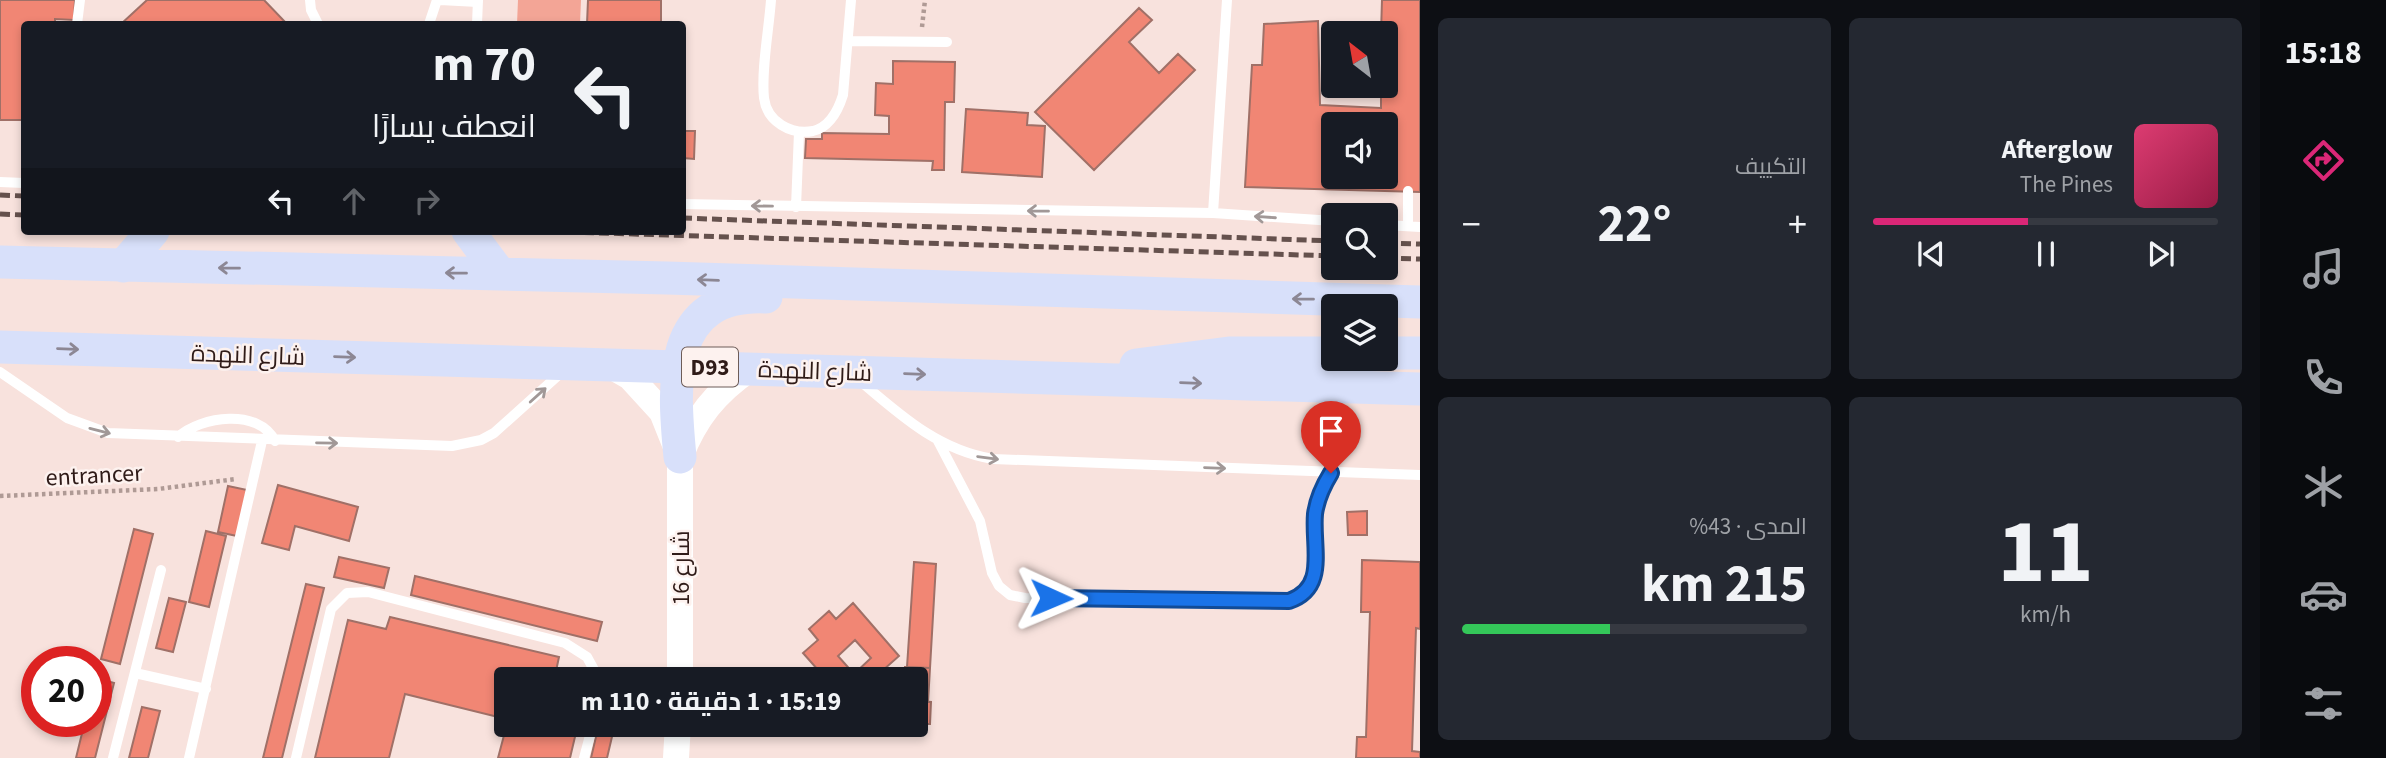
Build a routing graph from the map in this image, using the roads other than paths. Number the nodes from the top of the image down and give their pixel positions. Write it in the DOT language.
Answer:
graph roads {
  1 [pos="80,0"];
  2 [pos="310,0"];
  3 [pos="439,0"];
  4 [pos="771,0"];
  5 [pos="851,0"];
  6 [pos="1227,0"];
  7 [pos="478,1"];
  8 [pos="77,21"];
  9 [pos="317,21"];
  10 [pos="430,21"];
  11 [pos="477,21"];
  12 [pos="848,41"];
  13 [pos="947,42"];
  14 [pos="799,132"];
  15 [pos="0,182"];
  16 [pos="21,183"];
  17 [pos="1408,191"];
  18 [pos="686,204"];
  19 [pos="796,207"];
  20 [pos="1213,214"];
  21 [pos="1321,220"];
  22 [pos="1398,226"];
  23 [pos="1408,226"];
  24 [pos="1420,227"];
  25 [pos="150,235"];
  26 [pos="471,235"];
  27 [pos="0,262"];
  28 [pos="123,266"];
  29 [pos="500,274"];
  30 [pos="1202,297"];
  31 [pos="1420,302"];
  32 [pos="0,347"];
  33 [pos="1321,353"];
  34 [pos="1398,353"];
  35 [pos="1420,353"];
  36 [pos="571,364"];
  37 [pos="609,365"];
  38 [pos="678,366"];
  39 [pos="750,369"];
  40 [pos="0,372"];
  41 [pos="849,372"];
  42 [pos="1069,379"];
  43 [pos="1420,389"];
  44 [pos="178,438"];
  45 [pos="262,441"];
  46 [pos="275,441"];
  47 [pos="938,441"];
  48 [pos="680,457"];
  49 [pos="1331,473"];
  50 [pos="1420,475"];
  51 [pos="161,570"];
  52 [pos="593,667"];
  53 [pos="680,667"];
  54 [pos="135,673"];
  55 [pos="206,689"];
  56 [pos="590,737"];
  57 [pos="677,737"];
  58 [pos="113,758"];
  59 [pos="189,758"];
  60 [pos="296,758"];
  61 [pos="584,758"];
  62 [pos="676,758"];
  1 -- 8 [label="lane"];
  2 -- 9 [label="lane"];
  3 -- 7 [label="lane"];
  3 -- 10 [label="lane"];
  4 -- 14 [label="lane"];
  5 -- 12 [label="lane"];
  6 -- 20 [label="lane"];
  7 -- 11 [label="lane"];
  12 -- 13 [label="lane"];
  12 -- 14 [label="lane"];
  14 -- 19 [label="lane"];
  15 -- 16 [label="lane"];
  17 -- 23 [label="lane"];
  19 -- 18 [label="lane, one-way"];
  20 -- 19 [label="lane, one-way"];
  21 -- 20 [label="lane, one-way"];
  22 -- 23 [label="lane"];
  23 -- 24 [label="lane"];
  25 -- 28 [label="main road"];
  26 -- 29 [label="main road"];
  27 -- 28 [label="main road"];
  29 -- 28 [label="main road, one-way"];
  30 -- 29 [label="main road, one-way"];
  31 -- 30 [label="main road, one-way"];
  30 -- 38 [label="main road"];
  32 -- 36 [label="main road, شارع النهدة / D93, one-way"];
  33 -- 42 [label="main road"];
  34 -- 35 [label="main road"];
  36 -- 37 [label="main road, شارع النهدة / D93"];
  46 -- 36 [label="lane, one-way"];
  37 -- 38 [label="main road, شارع النهدة / D93"];
  37 -- 48 [label="street, شارع 16"];
  38 -- 39 [label="main road, شارع النهدة / D93"];
  38 -- 48 [label="main road"];
  39 -- 41 [label="main road, شارع النهدة / D93"];
  39 -- 48 [label="street, شارع 16"];
  40 -- 44 [label="lane, one-way"];
  41 -- 42 [label="main road, شارع النهدة / D93, one-way"];
  41 -- 47 [label="lane"];
  42 -- 43 [label="main road, شارع النهدة / D93, one-way"];
  44 -- 45 [label="lane"];
  44 -- 46 [label="lane"];
  45 -- 46 [label="lane"];
  45 -- 55 [label="lane"];
  47 -- 49 [label="lane, one-way"];
  47 -- 49 [label="lane"];
  48 -- 53 [label="street, شارع 16"];
  49 -- 50 [label="lane"];
  51 -- 54 [label="lane"];
  52 -- 60 [label="lane"];
  54 -- 55 [label="lane"];
  54 -- 58 [label="lane"];
  55 -- 59 [label="lane"];
  56 -- 61 [label="lane"];
  57 -- 62 [label="street"];
}
